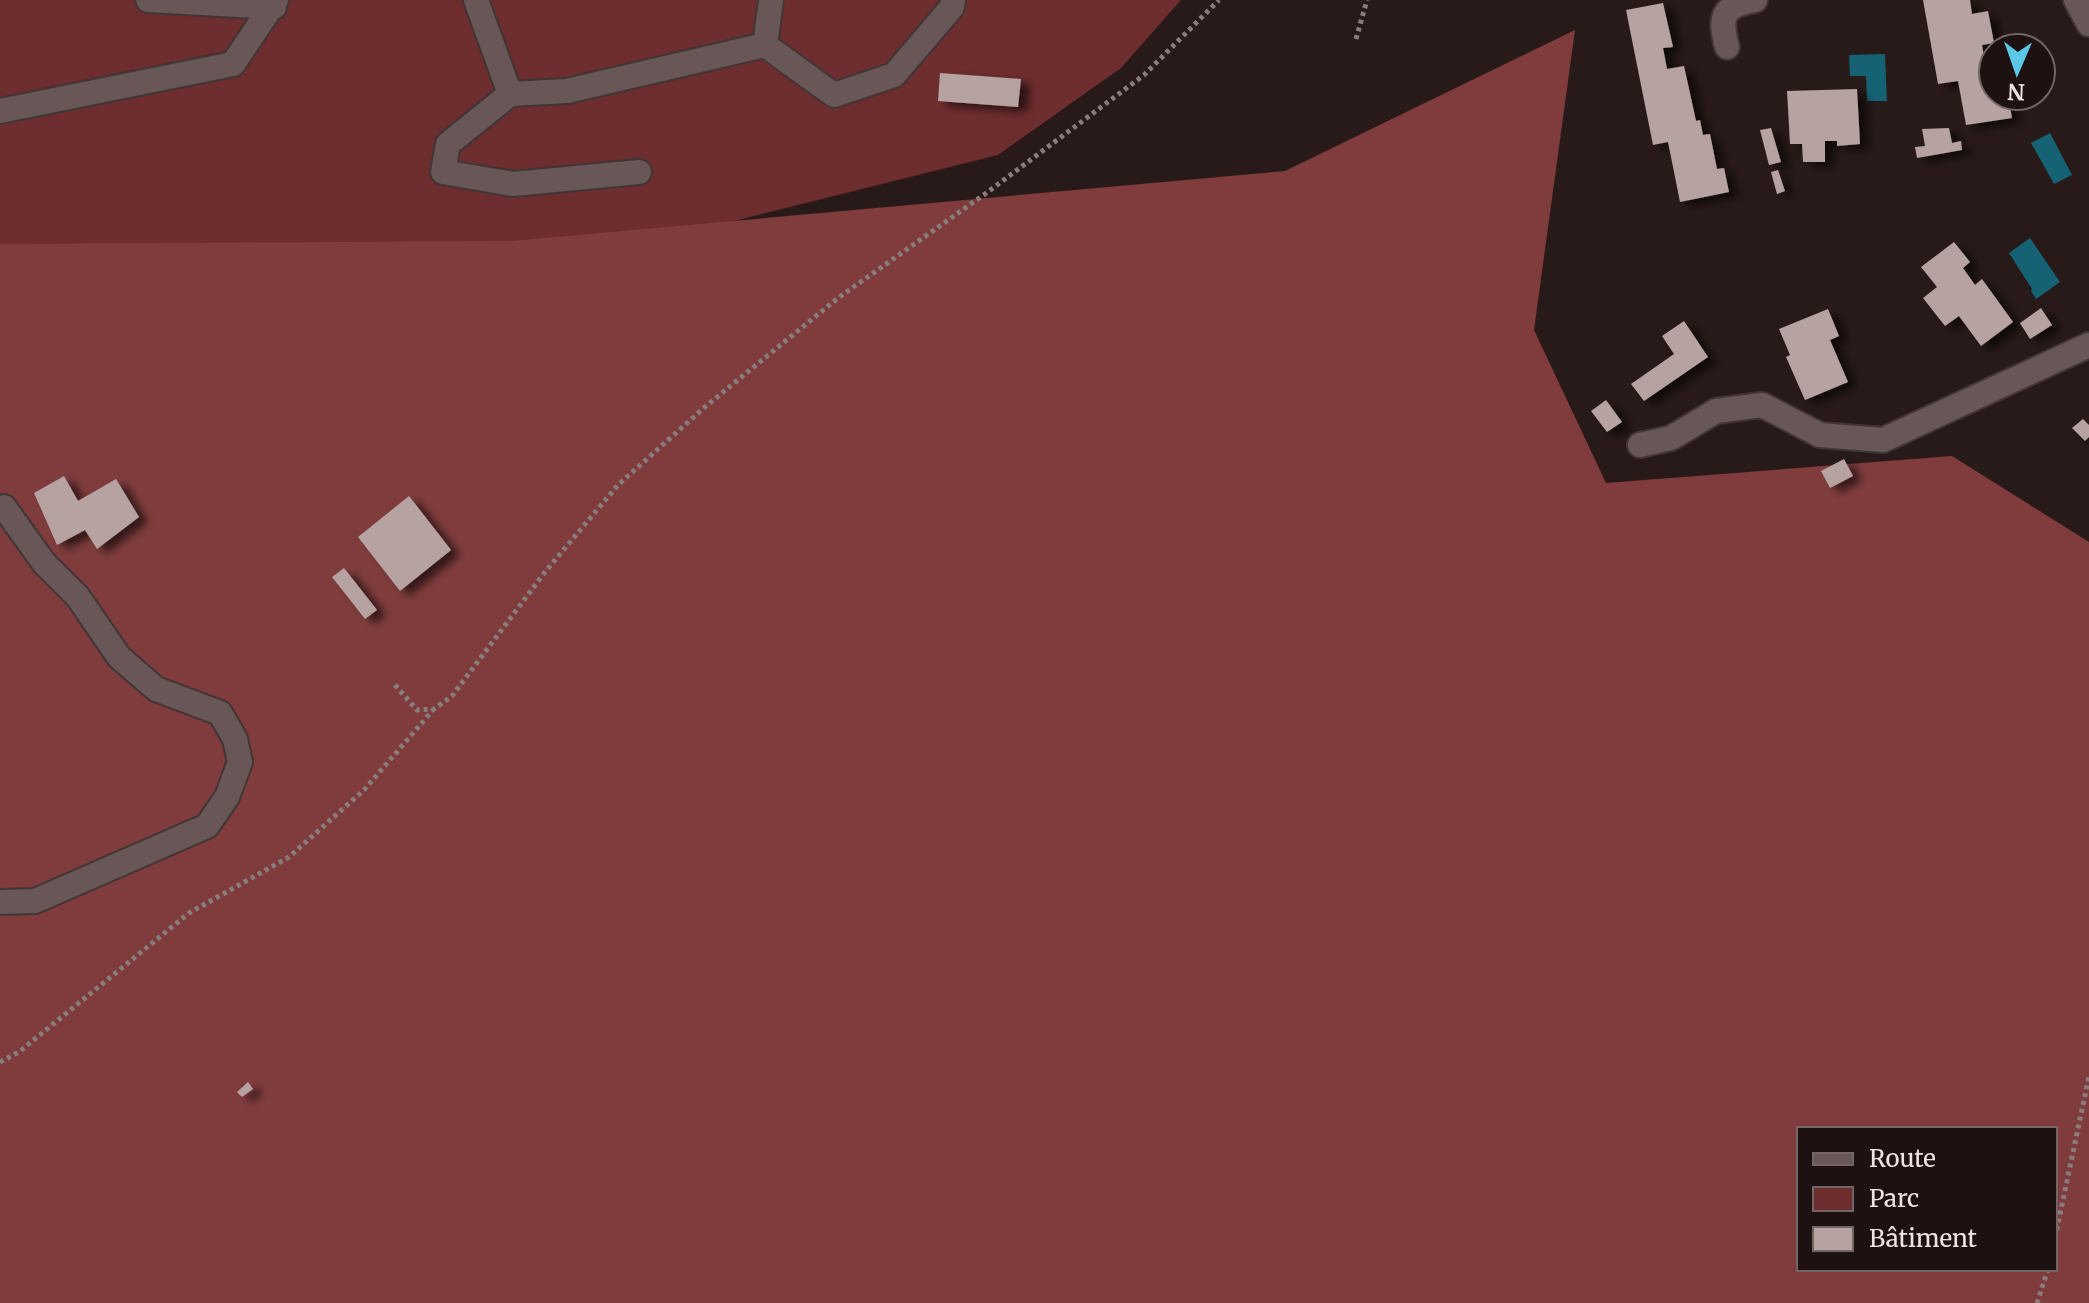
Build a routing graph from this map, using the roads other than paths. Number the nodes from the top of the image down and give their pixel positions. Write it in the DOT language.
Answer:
graph roads {
  1 [pos="148,0"];
  2 [pos="476,0"];
  3 [pos="771,0"];
  4 [pos="953,0"];
  5 [pos="1755,0"];
  6 [pos="2076,0"];
  7 [pos="275,4"];
  8 [pos="2089,24"];
  9 [pos="765,45"];
  10 [pos="1727,47"];
  11 [pos="510,94"];
  12 [pos="0,111"];
  13 [pos="639,172"];
  14 [pos="2089,345"];
  15 [pos="1640,445"];
  16 [pos="4,507"];
  17 [pos="0,902"];
  1 -- 7 [label="street"];
  2 -- 11 [label="street"];
  3 -- 9 [label="street"];
  4 -- 9 [label="street"];
  5 -- 10 [label="street"];
  6 -- 8 [label="street"];
  7 -- 12 [label="street"];
  9 -- 11 [label="street"];
  11 -- 13 [label="street"];
  14 -- 15 [label="street"];
  16 -- 17 [label="street"];
}
